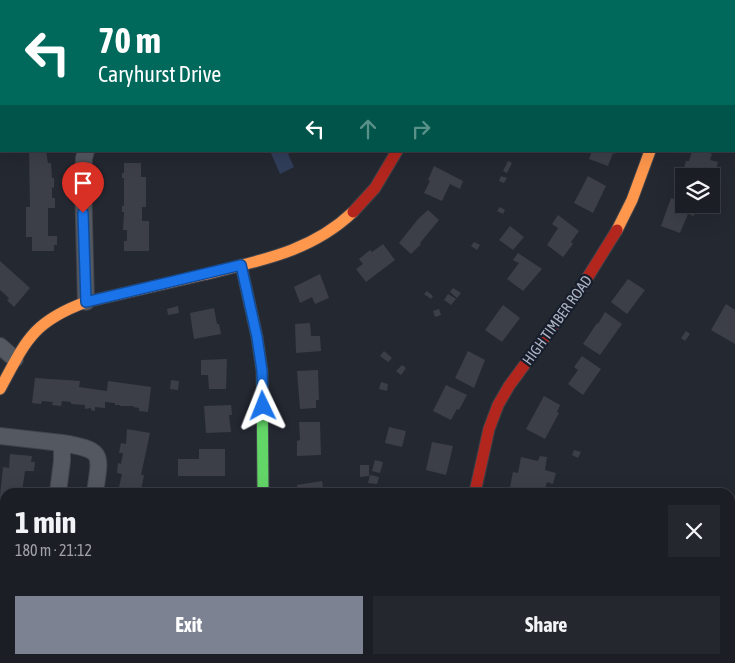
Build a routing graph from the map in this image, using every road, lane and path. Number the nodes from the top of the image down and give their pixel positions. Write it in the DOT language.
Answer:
graph roads {
  1 [pos="86,152"];
  2 [pos="396,152"];
  3 [pos="650,152"];
  4 [pos="241,265"];
  5 [pos="86,302"];
  6 [pos="0,346"];
  7 [pos="15,360"];
  8 [pos="0,389"];
  9 [pos="0,436"];
  10 [pos="62,443"];
  11 [pos="58,488"];
  12 [pos="96,488"];
  13 [pos="263,488"];
  14 [pos="476,488"];
  1 -- 5 [label="street"];
  2 -- 4 [label="street"];
  3 -- 14 [label="street, HIGH TIMBER ROAD"];
  4 -- 5 [label="street"];
  4 -- 13 [label="street"];
  5 -- 7 [label="street"];
  6 -- 7 [label="street"];
  7 -- 8 [label="street"];
  9 -- 10 [label="street"];
  10 -- 11 [label="street"];
  10 -- 12 [label="street"];
}
